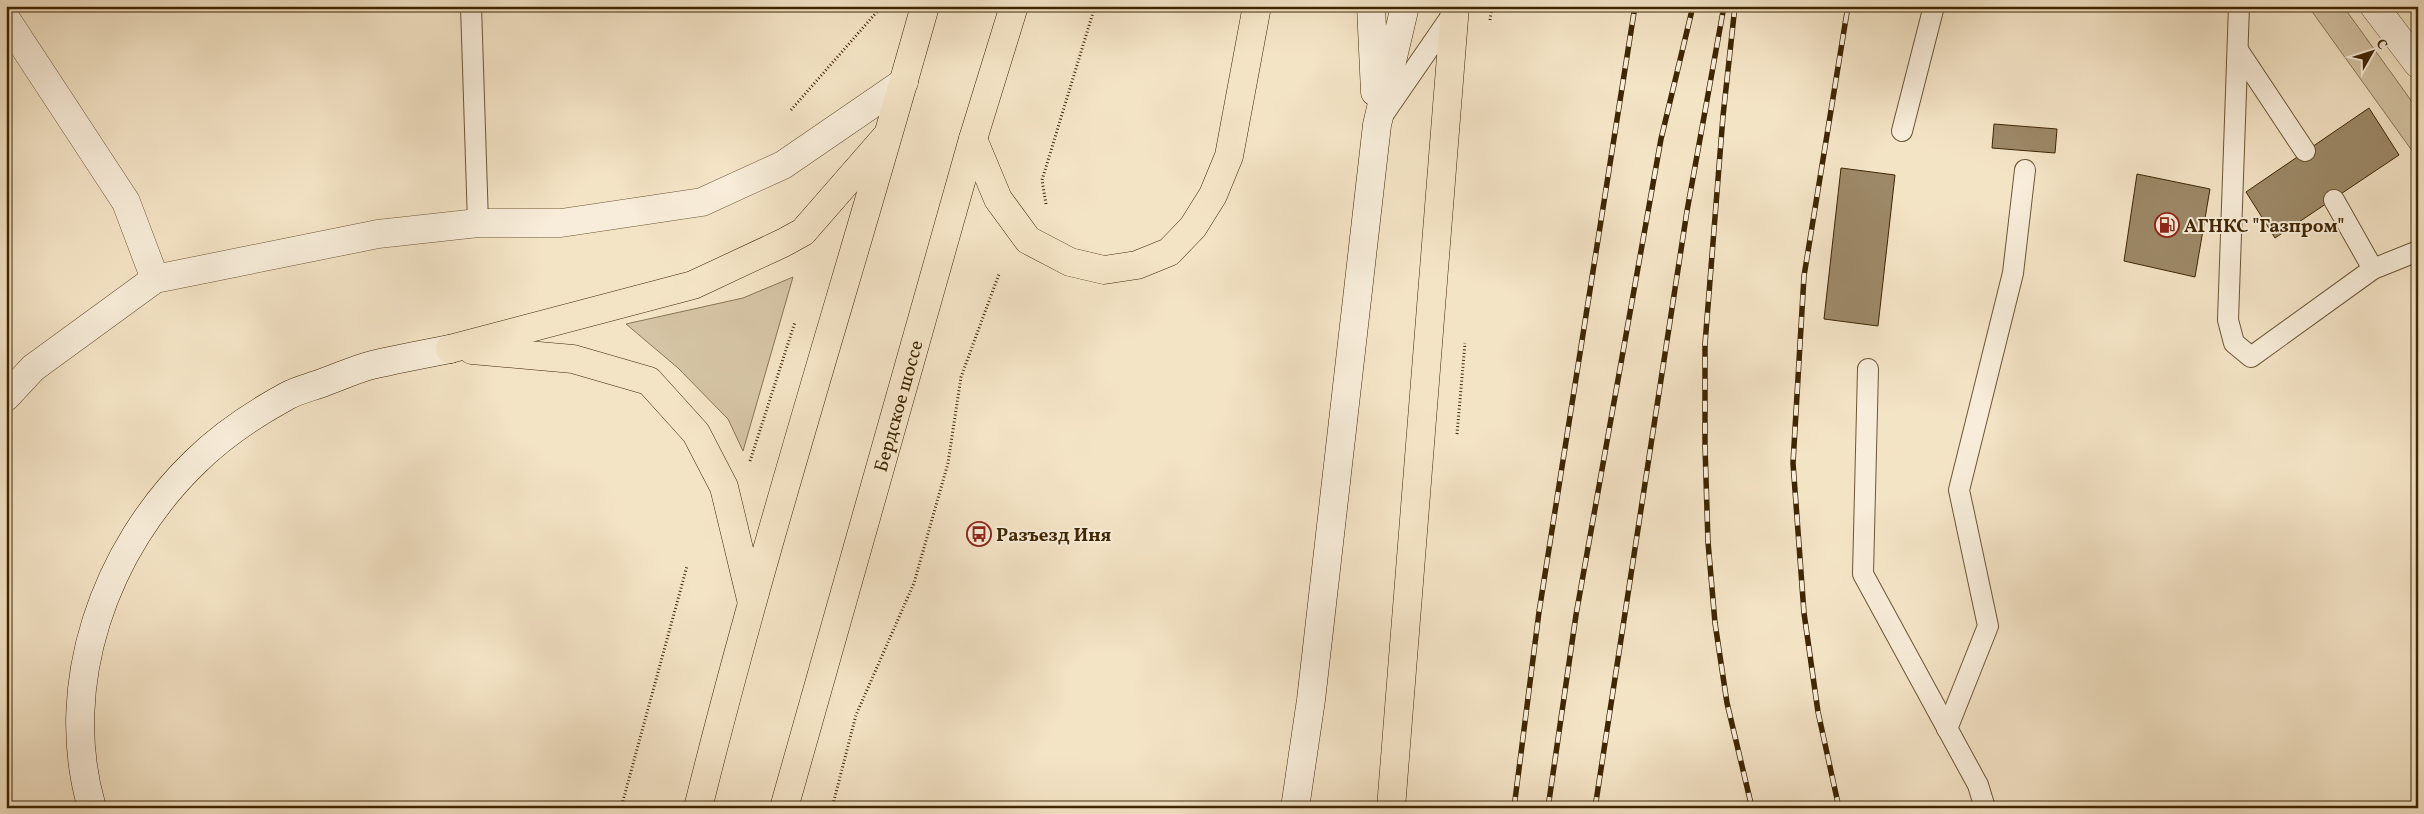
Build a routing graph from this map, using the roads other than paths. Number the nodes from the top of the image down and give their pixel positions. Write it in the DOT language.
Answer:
graph roads {
  1 [pos="471,6"];
  2 [pos="925,6"];
  3 [pos="1014,6"];
  4 [pos="1257,6"];
  5 [pos="1372,6"];
  6 [pos="1405,6"];
  7 [pos="1934,6"];
  8 [pos="2239,6"];
  9 [pos="2374,6"];
  10 [pos="1455,9"];
  11 [pos="6,19"];
  12 [pos="2238,50"];
  13 [pos="2418,64"];
  14 [pos="904,82"];
  15 [pos="1377,125"];
  16 [pos="891,131"];
  17 [pos="1902,131"];
  18 [pos="973,139"];
  19 [pos="2306,151"];
  20 [pos="2025,170"];
  21 [pos="2334,200"];
  22 [pos="478,223"];
  23 [pos="2418,251"];
  24 [pos="2373,269"];
  25 [pos="155,279"];
  26 [pos="450,349"];
  27 [pos="1868,369"];
  28 [pos="6,397"];
  29 [pos="752,600"];
  30 [pos="1947,729"];
  31 [pos="92,808"];
  32 [pos="698,808"];
  33 [pos="784,808"];
  34 [pos="1295,808"];
  35 [pos="1391,808"];
  36 [pos="1985,808"];
  1 -- 22 [label="lane"];
  2 -- 14 [label="highway"];
  3 -- 18 [label="highway, Бердское шоссе"];
  4 -- 18 [label="highway"];
  5 -- 15 [label="main road"];
  6 -- 15 [label="main road"];
  7 -- 17 [label="lane"];
  8 -- 12 [label="lane"];
  9 -- 13 [label="main road"];
  10 -- 15 [label="lane"];
  10 -- 35 [label="highway"];
  11 -- 25 [label="main road"];
  12 -- 19 [label="lane"];
  12 -- 24 [label="lane"];
  14 -- 16 [label="highway"];
  14 -- 22 [label="main road"];
  15 -- 34 [label="main road"];
  16 -- 26 [label="highway"];
  16 -- 29 [label="highway"];
  18 -- 33 [label="highway, Бердское шоссе"];
  20 -- 30 [label="lane"];
  21 -- 24 [label="lane"];
  22 -- 25 [label="main road"];
  23 -- 24 [label="lane"];
  25 -- 28 [label="main road"];
  26 -- 29 [label="highway"];
  26 -- 31 [label="main road"];
  27 -- 30 [label="lane"];
  29 -- 32 [label="highway"];
  30 -- 36 [label="lane"];
}
